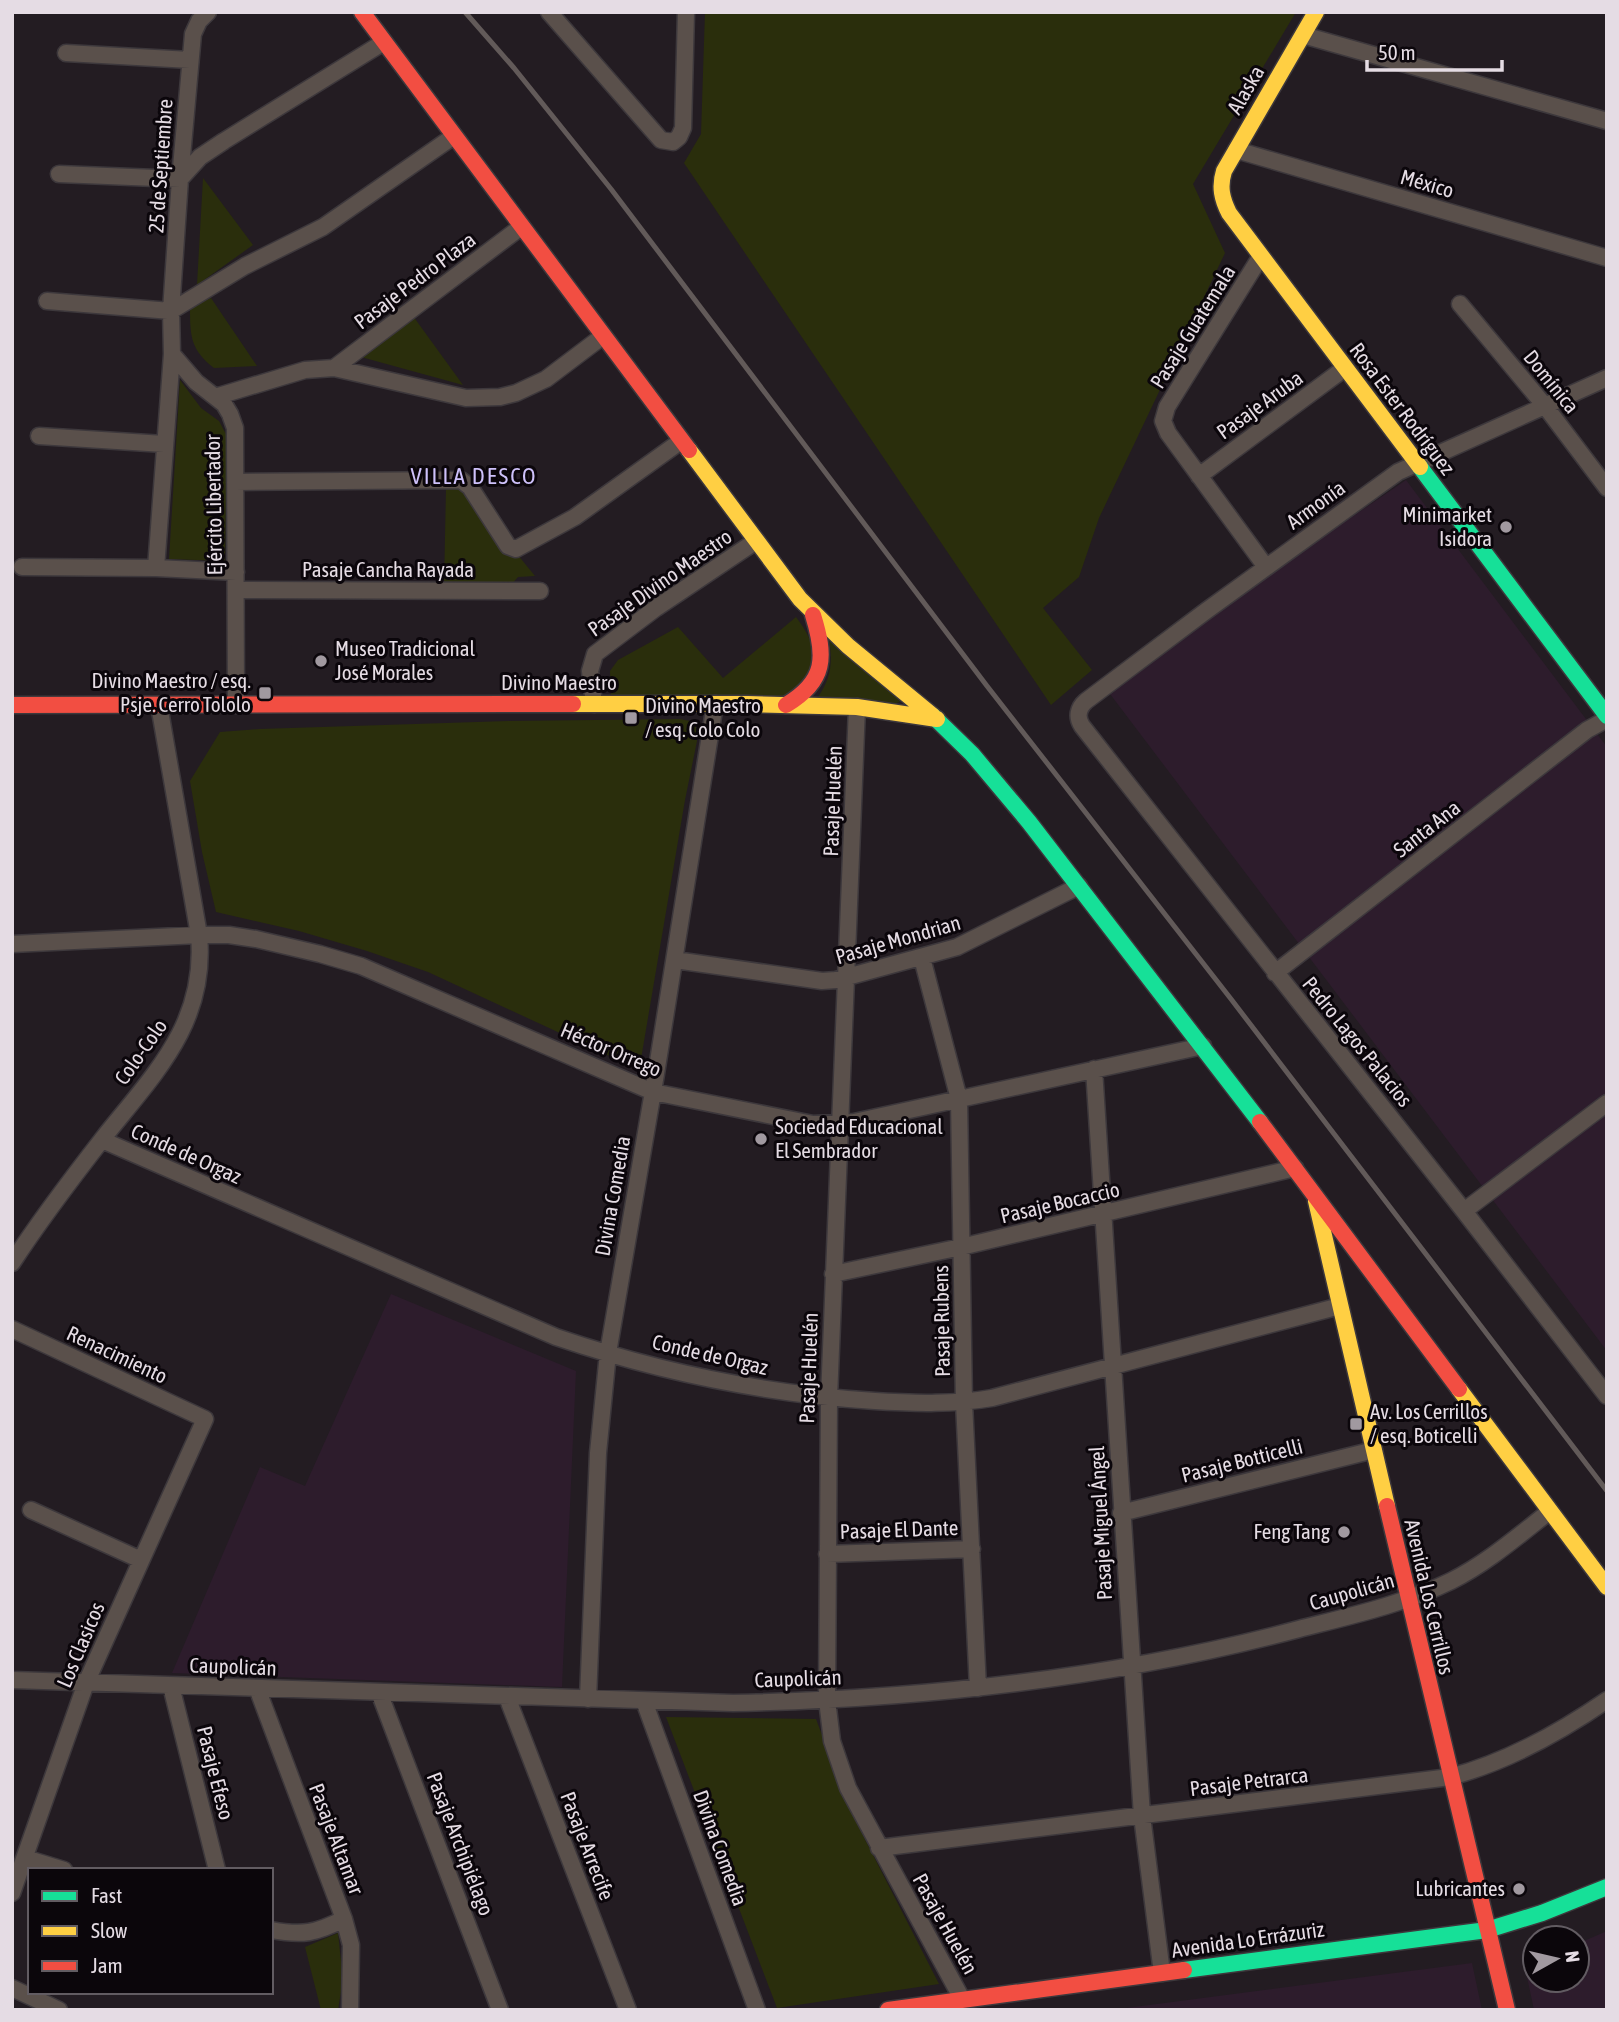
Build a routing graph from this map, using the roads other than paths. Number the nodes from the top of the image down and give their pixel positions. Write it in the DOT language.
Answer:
graph roads {
  1 [pos="208,12"];
  2 [pos="362,12"];
  3 [pos="549,12"];
  4 [pos="686,12"];
  5 [pos="1316,12"];
  6 [pos="1303,35"];
  7 [pos="384,42"];
  8 [pos="66,53"];
  9 [pos="190,61"];
  10 [pos="1607,121"];
  11 [pos="454,136"];
  12 [pos="1236,150"];
  13 [pos="59,174"];
  14 [pos="180,179"];
  15 [pos="1220,192"];
  16 [pos="522,227"];
  17 [pos="1261,256"];
  18 [pos="1607,258"];
  19 [pos="47,300"];
  20 [pos="1460,304"];
  21 [pos="171,311"];
  22 [pos="603,336"];
  23 [pos="172,354"];
  24 [pos="334,368"];
  25 [pos="1345,368"];
  26 [pos="1607,378"];
  27 [pos="215,397"];
  28 [pos="1545,406"];
  29 [pos="39,436"];
  30 [pos="681,441"];
  31 [pos="164,444"];
  32 [pos="1416,463"];
  33 [pos="1199,476"];
  34 [pos="235,482"];
  35 [pos="1607,488"];
  36 [pos="756,541"];
  37 [pos="22,567"];
  38 [pos="1266,567"];
  39 [pos="156,568"];
  40 [pos="236,572"];
  41 [pos="236,590"];
  42 [pos="540,592"];
  43 [pos="812,612"];
  44 [pos="594,704"];
  45 [pos="715,704"];
  46 [pos="12,705"];
  47 [pos="159,705"];
  48 [pos="236,705"];
  49 [pos="786,705"];
  50 [pos="858,707"];
  51 [pos="1079,712"];
  52 [pos="1607,717"];
  53 [pos="937,719"];
  54 [pos="1079,886"];
  55 [pos="199,934"];
  56 [pos="12,944"];
  57 [pos="922,958"];
  58 [pos="675,960"];
  59 [pos="1275,973"];
  60 [pos="847,977"];
  61 [pos="1203,1046"];
  62 [pos="1094,1069"];
  63 [pos="653,1093"];
  64 [pos="959,1098"];
  65 [pos="1607,1103"];
  66 [pos="841,1124"];
  67 [pos="102,1140"];
  68 [pos="1295,1168"];
  69 [pos="1314,1193"];
  70 [pos="1464,1210"];
  71 [pos="1104,1214"];
  72 [pos="961,1247"];
  73 [pos="12,1264"];
  74 [pos="833,1274"];
  75 [pos="1340,1306"];
  76 [pos="12,1329"];
  77 [pos="608,1353"];
  78 [pos="1114,1365"];
  79 [pos="1607,1396"];
  80 [pos="829,1398"];
  81 [pos="964,1403"];
  82 [pos="205,1419"];
  83 [pos="1374,1450"];
  84 [pos="31,1510"];
  85 [pos="1550,1511"];
  86 [pos="1121,1513"];
  87 [pos="972,1549"];
  88 [pos="827,1554"];
  89 [pos="141,1560"];
  90 [pos="1607,1587"];
  91 [pos="1408,1598"];
  92 [pos="1131,1666"];
  93 [pos="12,1680"];
  94 [pos="86,1683"];
  95 [pos="171,1686"];
  96 [pos="257,1688"];
  97 [pos="978,1688"];
  98 [pos="379,1692"];
  99 [pos="508,1697"];
  100 [pos="588,1699"];
  101 [pos="827,1700"];
  102 [pos="1607,1700"];
  103 [pos="644,1701"];
  104 [pos="1450,1777"];
  105 [pos="1142,1816"];
  106 [pos="879,1847"];
  107 [pos="25,1858"];
  108 [pos="58,1868"];
  109 [pos="217,1868"];
  110 [pos="1607,1887"];
  111 [pos="12,1893"];
  112 [pos="344,1919"];
  113 [pos="273,1930"];
  114 [pos="1487,1930"];
  115 [pos="1162,1973"];
  116 [pos="12,1988"];
  117 [pos="962,1999"];
  118 [pos="59,2010"];
  119 [pos="350,2010"];
  120 [pos="500,2010"];
  121 [pos="628,2010"];
  122 [pos="757,2010"];
  123 [pos="888,2010"];
  124 [pos="1507,2010"];
  1 -- 9 [label="street, 25 de Septiembre"];
  2 -- 7 [label="main road"];
  3 -- 4 [label="street"];
  5 -- 6 [label="main road, Alaska"];
  6 -- 10 [label="street"];
  6 -- 12 [label="main road, Alaska"];
  7 -- 11 [label="main road"];
  7 -- 14 [label="street"];
  8 -- 9 [label="street"];
  9 -- 14 [label="street, 25 de Septiembre"];
  11 -- 16 [label="main road"];
  11 -- 21 [label="street"];
  12 -- 15 [label="main road, Alaska"];
  12 -- 18 [label="street, México"];
  13 -- 14 [label="street"];
  14 -- 21 [label="street, 25 de Septiembre"];
  15 -- 17 [label="main road, Rosa Ester Rodríguez"];
  16 -- 22 [label="main road"];
  16 -- 24 [label="street, Pasaje Pedro Plaza"];
  17 -- 25 [label="main road, Rosa Ester Rodríguez"];
  17 -- 33 [label="street, Pasaje Guatemala"];
  19 -- 21 [label="street"];
  20 -- 28 [label="street, Domínica"];
  21 -- 23 [label="street, 25 de Septiembre"];
  22 -- 24 [label="street"];
  22 -- 30 [label="main road"];
  23 -- 27 [label="street, Ejército Libertador"];
  23 -- 31 [label="street"];
  24 -- 27 [label="street"];
  25 -- 32 [label="main road, Rosa Ester Rodríguez"];
  25 -- 33 [label="street, Pasaje Aruba"];
  26 -- 28 [label="street, Armonía"];
  27 -- 34 [label="street, Ejército Libertador"];
  28 -- 32 [label="street, Armonía"];
  28 -- 35 [label="street, Domínica"];
  29 -- 31 [label="street"];
  30 -- 34 [label="street"];
  30 -- 36 [label="main road"];
  31 -- 39 [label="street"];
  32 -- 38 [label="street, Armonía"];
  32 -- 52 [label="main road, Rosa Ester Rodríguez"];
  33 -- 38 [label="street"];
  34 -- 40 [label="street, Ejército Libertador"];
  36 -- 43 [label="main road"];
  36 -- 44 [label="street, Pasaje Divino Maestro"];
  37 -- 39 [label="street"];
  38 -- 51 [label="street, Armonía"];
  39 -- 40 [label="street"];
  40 -- 41 [label="street, Ejército Libertador"];
  41 -- 42 [label="street, Pasaje Cancha Rayada"];
  41 -- 48 [label="street, Ejército Libertador"];
  43 -- 49 [label="main road"];
  43 -- 53 [label="main road"];
  44 -- 45 [label="main road, Divino Maestro"];
  44 -- 48 [label="main road, Divino Maestro"];
  45 -- 49 [label="main road, Divino Maestro"];
  45 -- 58 [label="street, Divina Comedia"];
  46 -- 47 [label="main road, Divino Maestro"];
  47 -- 48 [label="main road, Divino Maestro"];
  47 -- 55 [label="street, Colo-Colo"];
  49 -- 50 [label="main road, Divino Maestro"];
  50 -- 53 [label="main road, Divino Maestro"];
  50 -- 60 [label="street, Pasaje Huelén"];
  51 -- 59 [label="street, Pedro Lagos Palacios"];
  52 -- 59 [label="street, Santa Ana"];
  53 -- 54 [label="main road"];
  54 -- 57 [label="street, Pasaje Mondrian"];
  54 -- 61 [label="main road"];
  55 -- 56 [label="street, Héctor Orrego"];
  55 -- 63 [label="street, Héctor Orrego"];
  55 -- 67 [label="street, Colo-Colo"];
  57 -- 60 [label="street, Pasaje Mondrian"];
  57 -- 64 [label="street, Pasaje Rubens"];
  58 -- 60 [label="street, Pasaje Mondrian"];
  58 -- 63 [label="street, Divina Comedia"];
  59 -- 70 [label="street, Pedro Lagos Palacios"];
  60 -- 66 [label="street, Pasaje Huelén"];
  61 -- 62 [label="street, Héctor Orrego"];
  61 -- 68 [label="main road"];
  62 -- 64 [label="street, Héctor Orrego"];
  62 -- 71 [label="street, Pasaje Miguel Ángel"];
  63 -- 66 [label="street, Héctor Orrego"];
  63 -- 77 [label="street, Divina Comedia"];
  64 -- 66 [label="street, Héctor Orrego"];
  64 -- 72 [label="street, Pasaje Rubens"];
  65 -- 70 [label="street"];
  66 -- 74 [label="street, Pasaje Huelén"];
  67 -- 73 [label="street, Colo-Colo"];
  67 -- 77 [label="street, Conde de Orgaz"];
  68 -- 69 [label="main road"];
  68 -- 71 [label="street, Pasaje Bocaccio"];
  69 -- 75 [label="main road, Avenida Los Cerrillos"];
  69 -- 85 [label="main road"];
  70 -- 79 [label="street, Pedro Lagos Palacios"];
  71 -- 72 [label="street, Pasaje Bocaccio"];
  71 -- 78 [label="street, Pasaje Miguel Ángel"];
  72 -- 74 [label="street, Pasaje Bocaccio"];
  72 -- 81 [label="street, Pasaje Rubens"];
  74 -- 80 [label="street, Pasaje Huelén"];
  75 -- 78 [label="street, Conde de Orgaz"];
  75 -- 83 [label="main road, Avenida Los Cerrillos"];
  76 -- 82 [label="street, Renacimiento"];
  77 -- 80 [label="street, Conde de Orgaz"];
  77 -- 100 [label="street, Divina Comedia"];
  78 -- 81 [label="street, Conde de Orgaz"];
  78 -- 86 [label="street, Pasaje Miguel Ángel"];
  80 -- 81 [label="street, Conde de Orgaz"];
  80 -- 88 [label="street, Pasaje Huelén"];
  81 -- 87 [label="street, Pasaje Rubens"];
  82 -- 89 [label="street, Los Clasicos"];
  83 -- 86 [label="street, Pasaje Botticelli"];
  83 -- 91 [label="main road, Avenida Los Cerrillos"];
  84 -- 89 [label="street"];
  85 -- 90 [label="main road"];
  85 -- 91 [label="street, Caupolicán"];
  86 -- 92 [label="street, Pasaje Miguel Ángel"];
  87 -- 88 [label="street, Pasaje El Dante"];
  87 -- 97 [label="street, Pasaje Rubens"];
  88 -- 101 [label="street, Pasaje Huelén"];
  89 -- 94 [label="street, Los Clasicos"];
  91 -- 92 [label="street, Caupolicán"];
  91 -- 104 [label="main road, Avenida Los Cerrillos"];
  92 -- 97 [label="street, Caupolicán"];
  92 -- 105 [label="street, Pasaje Miguel Ángel"];
  93 -- 94 [label="street, Caupolicán"];
  94 -- 95 [label="street, Caupolicán"];
  94 -- 107 [label="street, Los Clasicos"];
  95 -- 96 [label="street, Caupolicán"];
  95 -- 109 [label="street, Pasaje Efeso"];
  96 -- 98 [label="street, Caupolicán"];
  96 -- 112 [label="street, Pasaje Altamar"];
  97 -- 101 [label="street, Caupolicán"];
  98 -- 99 [label="street, Caupolicán"];
  98 -- 120 [label="street, Pasaje Archipiélago"];
  99 -- 100 [label="street, Caupolicán"];
  99 -- 121 [label="street, Pasaje Arrecife"];
  100 -- 103 [label="street, Caupolicán"];
  101 -- 103 [label="street, Caupolicán"];
  101 -- 106 [label="street, Pasaje Huelén"];
  102 -- 104 [label="street, Pasaje Petrarca"];
  103 -- 122 [label="street, Divina Comedia"];
  104 -- 105 [label="street, Pasaje Petrarca"];
  104 -- 114 [label="main road, Avenida Los Cerrillos"];
  105 -- 106 [label="street, Pasaje Petrarca"];
  105 -- 115 [label="street, Pasaje Miguel Ángel"];
  106 -- 117 [label="street, Pasaje Huelén"];
  107 -- 108 [label="street"];
  107 -- 111 [label="street, Los Clasicos"];
  110 -- 114 [label="main road, Avenida Lo Errázuriz"];
  112 -- 113 [label="street"];
  112 -- 119 [label="street, Pasaje Altamar"];
  114 -- 115 [label="main road, Avenida Lo Errázuriz"];
  114 -- 124 [label="main road, Avenida Los Cerrillos"];
  115 -- 117 [label="main road, Avenida Lo Errázuriz"];
  116 -- 118 [label="street"];
  117 -- 123 [label="main road, Avenida Lo Errázuriz"];
}
